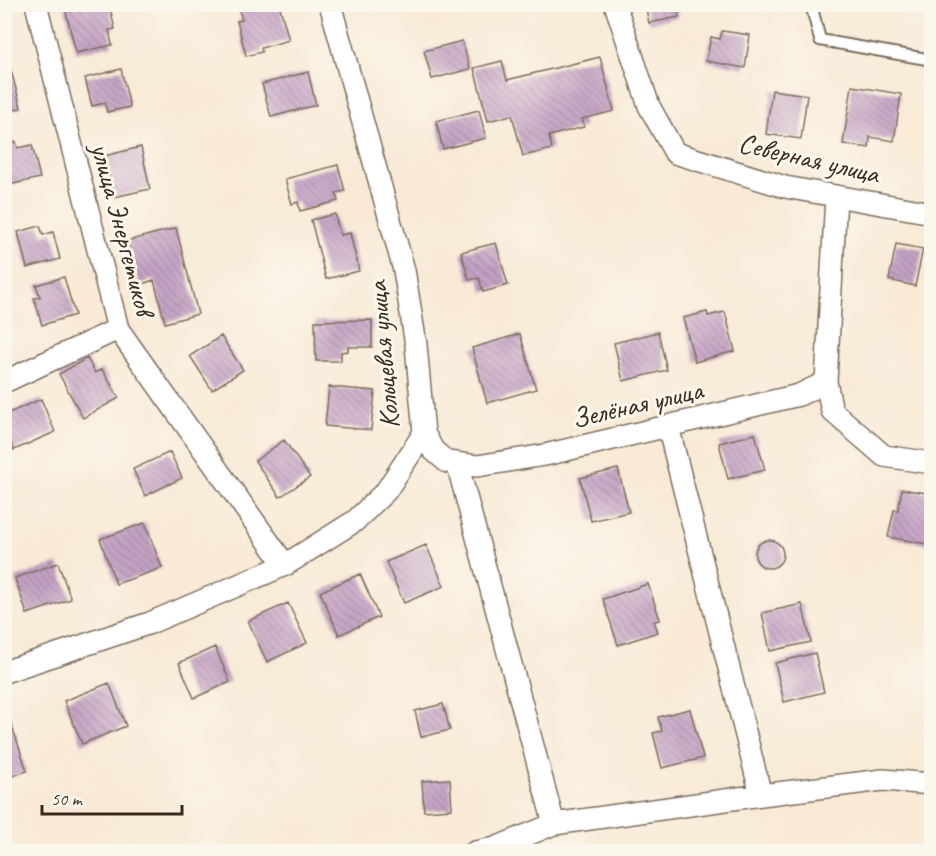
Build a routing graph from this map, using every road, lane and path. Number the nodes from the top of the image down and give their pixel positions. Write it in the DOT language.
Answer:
graph roads {
  1 [pos="36,4"];
  2 [pos="330,4"];
  3 [pos="615,4"];
  4 [pos="811,4"];
  5 [pos="932,60"];
  6 [pos="836,196"];
  7 [pos="932,213"];
  8 [pos="118,328"];
  9 [pos="4,381"];
  10 [pos="826,382"];
  11 [pos="668,426"];
  12 [pos="424,433"];
  13 [pos="457,463"];
  14 [pos="932,463"];
  15 [pos="285,565"];
  16 [pos="4,672"];
  17 [pos="932,784"];
  18 [pos="761,795"];
  19 [pos="554,824"];
  20 [pos="475,852"];
  1 -- 8 [label="street, улица Энергетиков"];
  2 -- 12 [label="street, Кольцевая улица"];
  3 -- 6 [label="street, Северная улица"];
  4 -- 5 [label="lane"];
  6 -- 7 [label="street, Северная улица"];
  6 -- 10 [label="street"];
  8 -- 9 [label="street"];
  8 -- 15 [label="street, улица Энергетиков"];
  10 -- 11 [label="street, Зелёная улица"];
  10 -- 14 [label="street"];
  11 -- 13 [label="street, Зелёная улица"];
  11 -- 18 [label="street"];
  12 -- 13 [label="street"];
  12 -- 15 [label="street, Кольцевая улица"];
  13 -- 19 [label="street"];
  15 -- 16 [label="street, Кольцевая улица"];
  17 -- 18 [label="street"];
  18 -- 19 [label="street"];
  19 -- 20 [label="street"];
}
